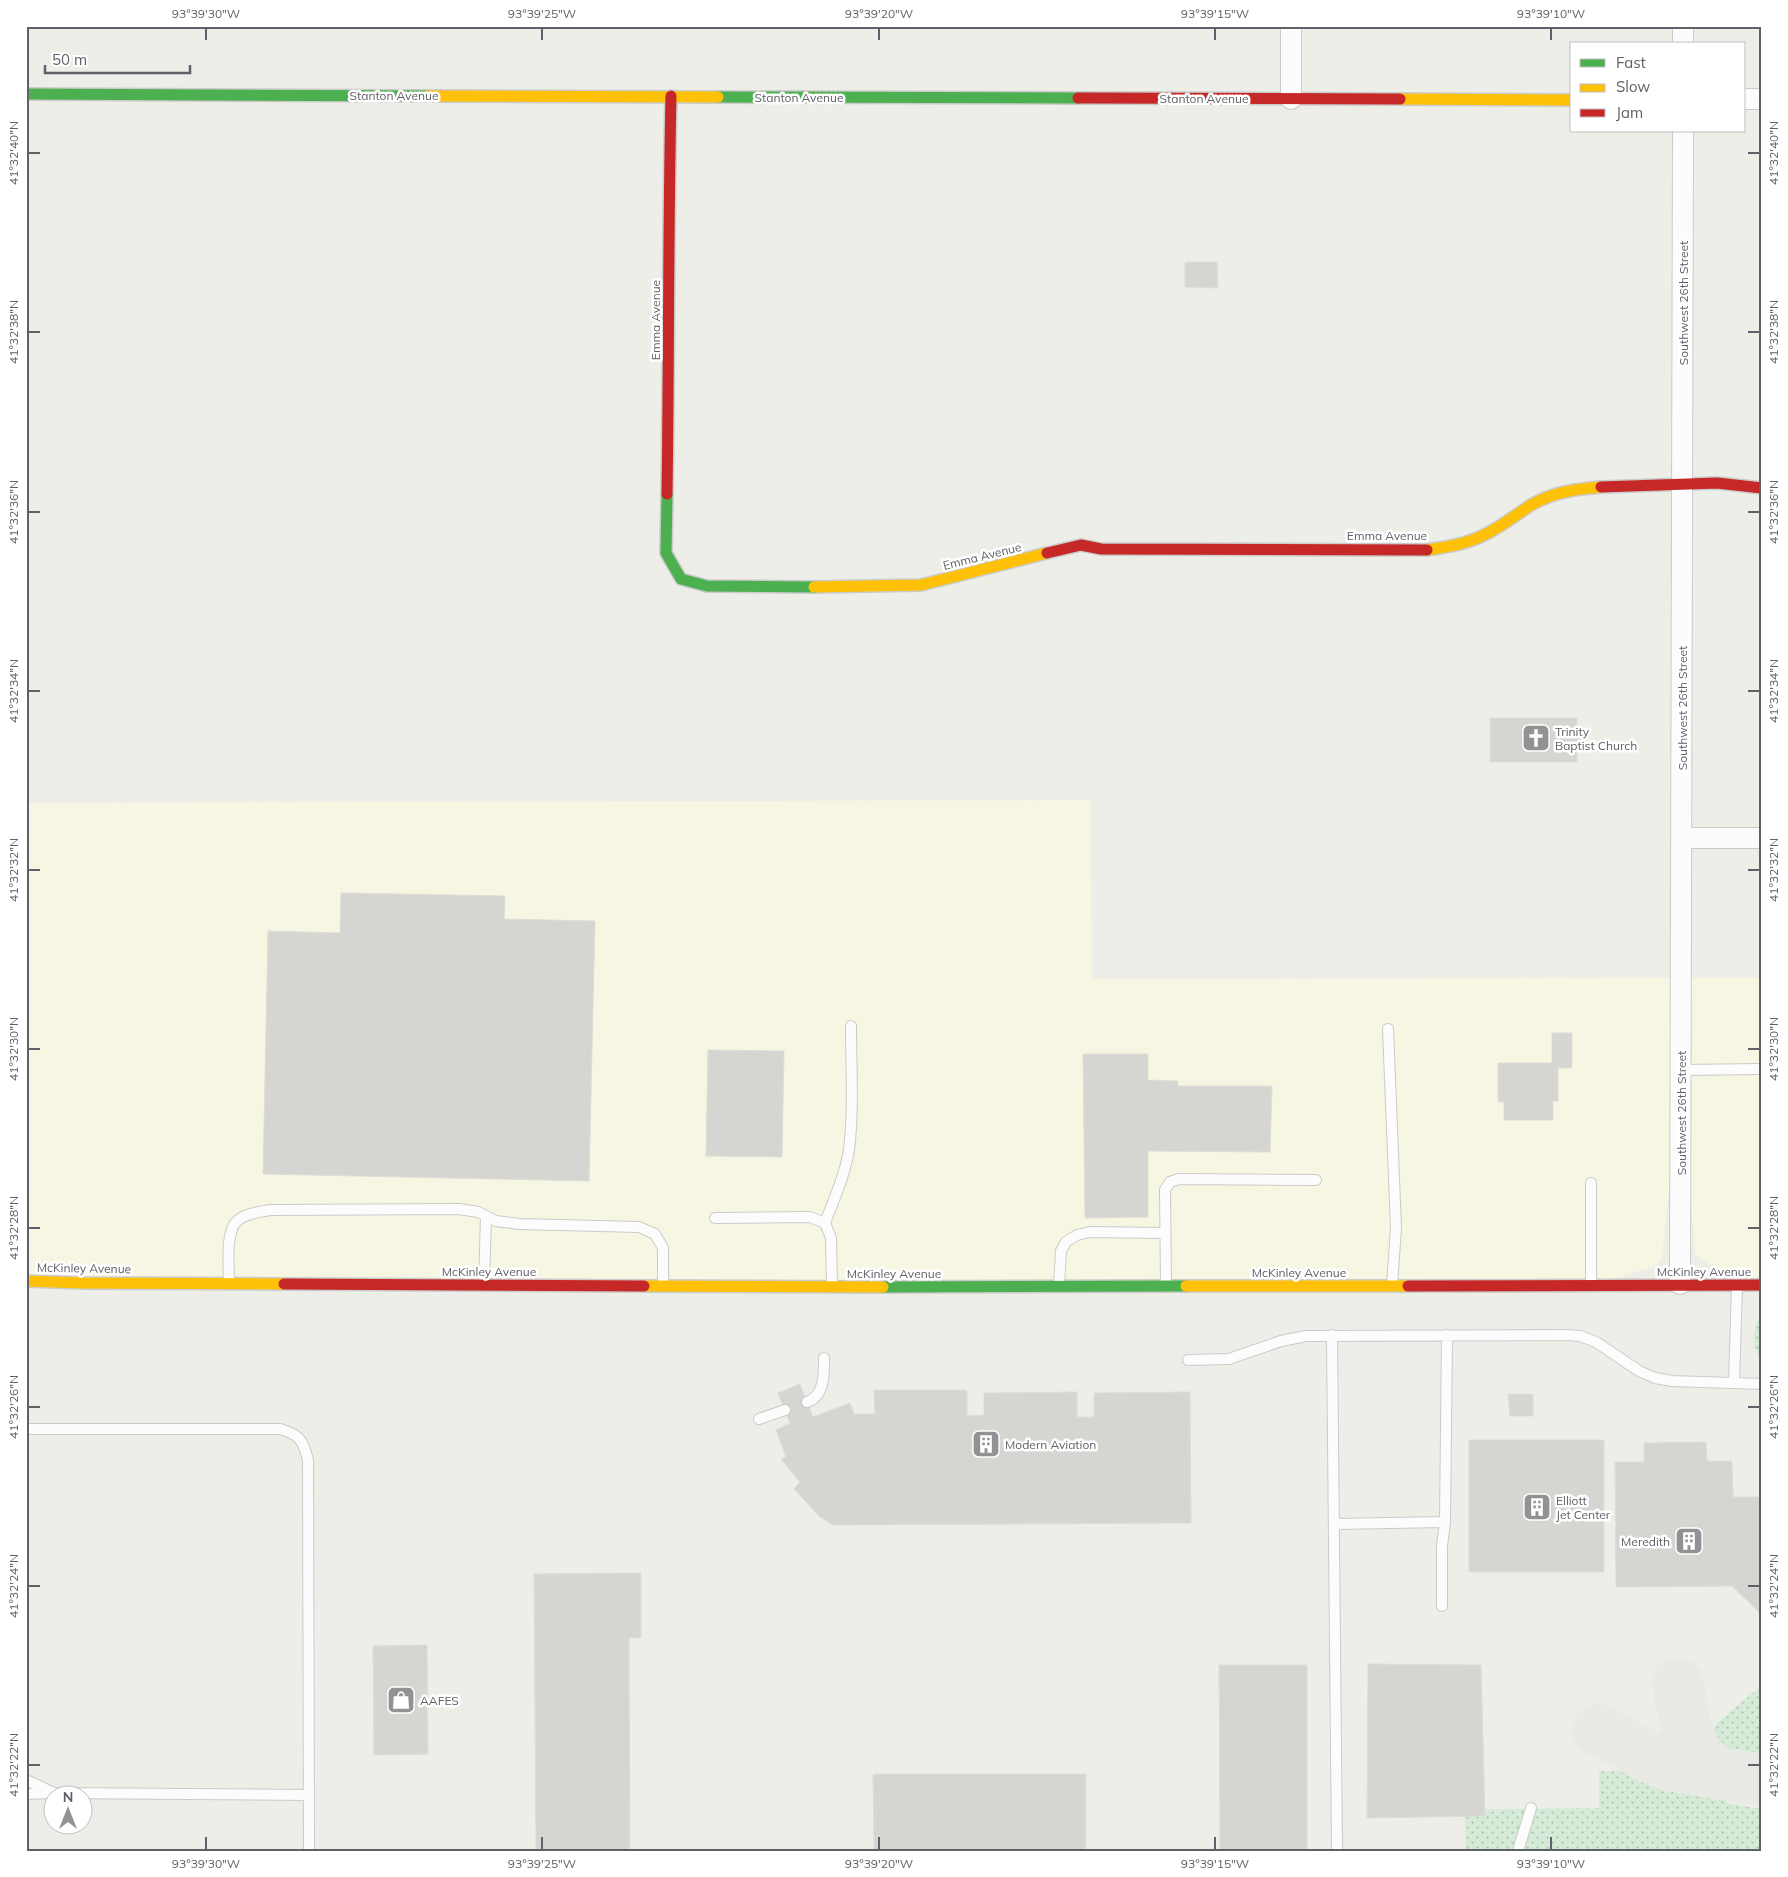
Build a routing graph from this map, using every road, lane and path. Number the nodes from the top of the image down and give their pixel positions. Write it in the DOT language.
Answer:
graph roads {
  1 [pos="1291,26"];
  2 [pos="1683,26"];
  3 [pos="1683,42"];
  4 [pos="26,94"];
  5 [pos="671,96"];
  6 [pos="1292,99"];
  7 [pos="1746,99"];
  8 [pos="1762,99"];
  9 [pos="1570,100"];
  10 [pos="1683,132"];
  11 [pos="1682,484"];
  12 [pos="1762,488"];
  13 [pos="1682,838"];
  14 [pos="1762,838"];
  15 [pos="851,1026"];
  16 [pos="1388,1029"];
  17 [pos="1762,1069"];
  18 [pos="1681,1070"];
  19 [pos="1316,1180"];
  20 [pos="1591,1183"];
  21 [pos="486,1216"];
  22 [pos="715,1218"];
  23 [pos="825,1223"];
  24 [pos="1164,1233"];
  25 [pos="26,1281"];
  26 [pos="229,1284"];
  27 [pos="1680,1284"];
  28 [pos="484,1285"];
  29 [pos="1591,1285"];
  30 [pos="1737,1285"];
  31 [pos="1762,1285"];
  32 [pos="663,1286"];
  33 [pos="1059,1286"];
  34 [pos="1166,1286"];
  35 [pos="1392,1286"];
  36 [pos="832,1287"];
  37 [pos="1447,1335"];
  38 [pos="1332,1336"];
  39 [pos="824,1358"];
  40 [pos="1188,1360"];
  41 [pos="1734,1382"];
  42 [pos="1762,1384"];
  43 [pos="807,1402"];
  44 [pos="785,1410"];
  45 [pos="759,1419"];
  46 [pos="26,1429"];
  47 [pos="1445,1522"];
  48 [pos="1334,1524"];
  49 [pos="1442,1606"];
  50 [pos="26,1780"];
  51 [pos="42,1787"];
  52 [pos="42,1793"];
  53 [pos="92,1793"];
  54 [pos="26,1794"];
  55 [pos="309,1795"];
  56 [pos="1531,1808"];
  57 [pos="309,1851"];
  58 [pos="1337,1851"];
  59 [pos="1518,1851"];
  1 -- 6 [label="street"];
  2 -- 3 [label="street"];
  4 -- 5 [label="street, Stanton Avenue"];
  5 -- 6 [label="street, Stanton Avenue"];
  5 -- 11 [label="street, Emma Avenue"];
  6 -- 9 [label="street, Stanton Avenue"];
  7 -- 8 [label="street"];
  10 -- 11 [label="street, Southwest 26th Street"];
  11 -- 12 [label="street, Emma Avenue"];
  11 -- 13 [label="street, Southwest 26th Street"];
  13 -- 14 [label="street"];
  13 -- 18 [label="street, Southwest 26th Street"];
  15 -- 23 [label="lane"];
  16 -- 35 [label="lane"];
  17 -- 18 [label="lane"];
  18 -- 27 [label="street, Southwest 26th Street"];
  19 -- 24 [label="lane"];
  20 -- 29 [label="lane"];
  21 -- 26 [label="lane"];
  21 -- 28 [label="lane"];
  21 -- 32 [label="lane"];
  22 -- 23 [label="lane"];
  23 -- 36 [label="lane"];
  24 -- 33 [label="lane"];
  24 -- 34 [label="lane"];
  25 -- 26 [label="street, McKinley Avenue"];
  26 -- 28 [label="street, McKinley Avenue"];
  27 -- 29 [label="street, McKinley Avenue"];
  27 -- 30 [label="street, McKinley Avenue"];
  28 -- 32 [label="street, McKinley Avenue"];
  29 -- 35 [label="street, McKinley Avenue"];
  30 -- 31 [label="street, McKinley Avenue"];
  30 -- 41 [label="lane"];
  32 -- 36 [label="street, McKinley Avenue"];
  33 -- 34 [label="street, McKinley Avenue"];
  33 -- 36 [label="street, McKinley Avenue"];
  34 -- 35 [label="street, McKinley Avenue"];
  37 -- 38 [label="lane"];
  37 -- 41 [label="lane"];
  37 -- 47 [label="lane"];
  38 -- 40 [label="lane"];
  38 -- 48 [label="lane"];
  39 -- 43 [label="lane"];
  41 -- 42 [label="lane"];
  44 -- 45 [label="lane"];
  46 -- 55 [label="lane"];
  47 -- 48 [label="lane"];
  47 -- 49 [label="lane"];
  48 -- 58 [label="lane"];
  50 -- 51 [label="lane"];
  52 -- 54 [label="lane"];
  53 -- 55 [label="lane"];
  55 -- 57 [label="lane"];
  56 -- 59 [label="lane"];
}
